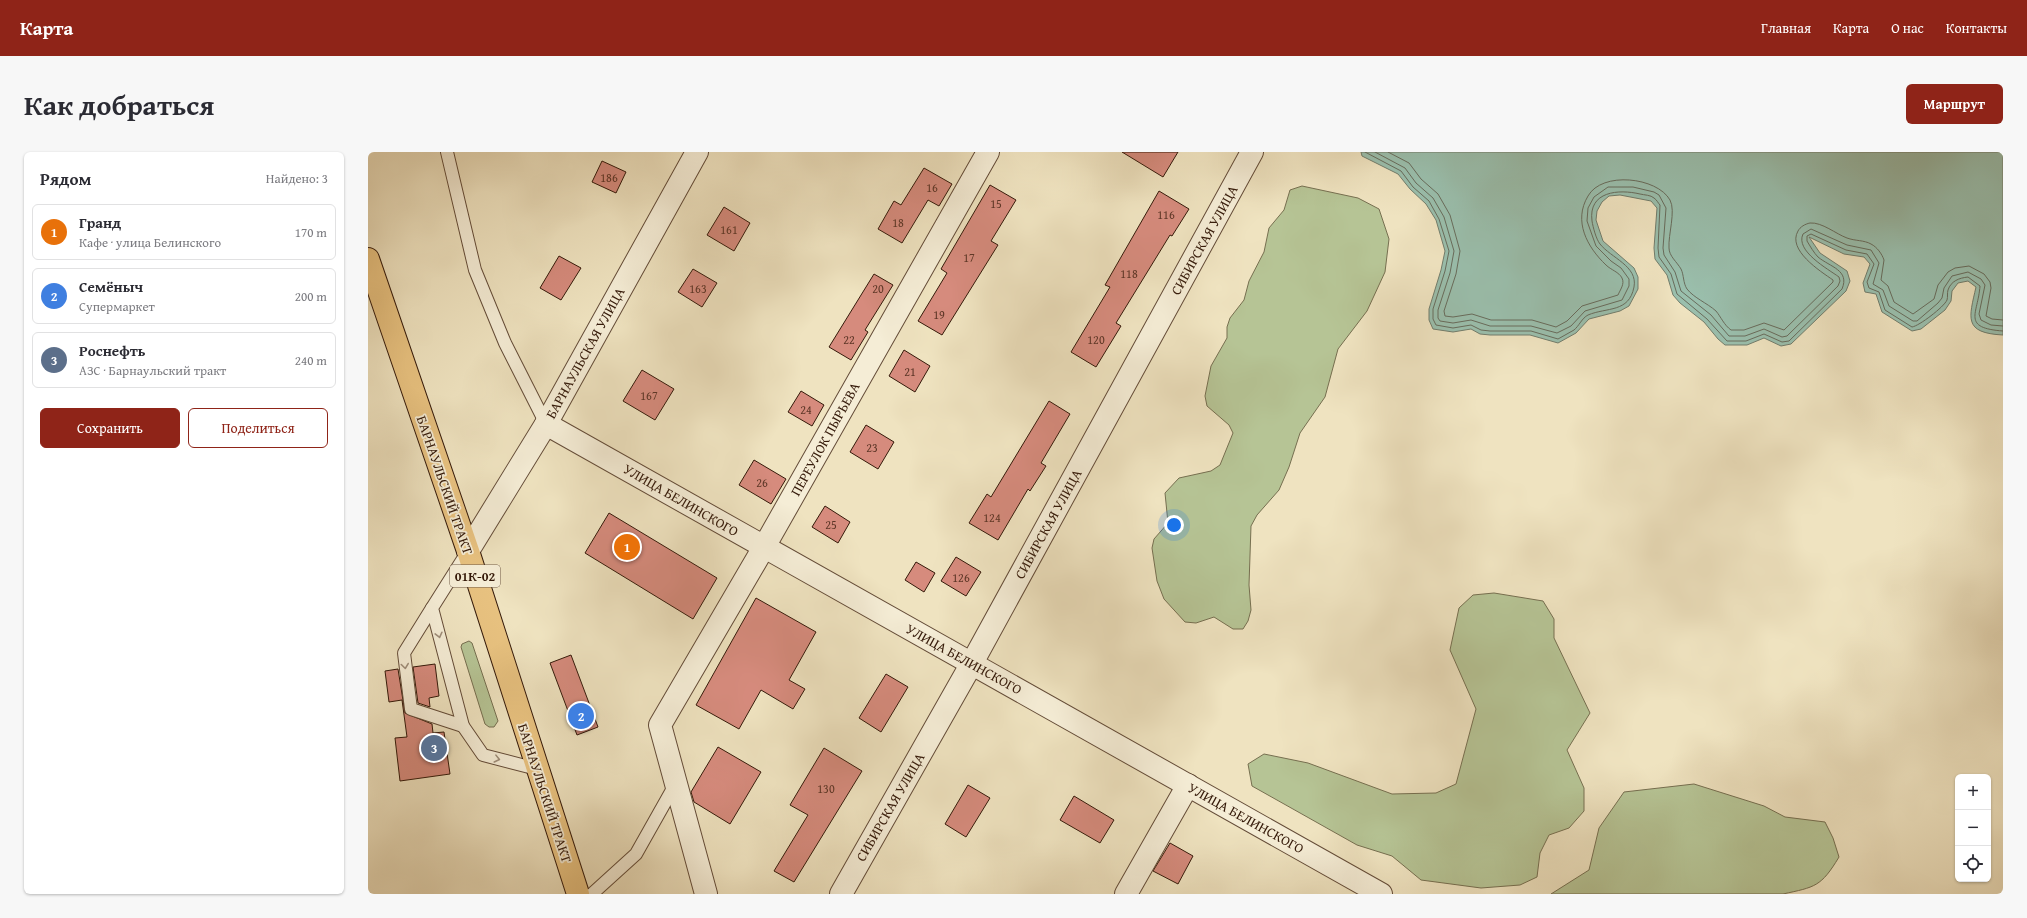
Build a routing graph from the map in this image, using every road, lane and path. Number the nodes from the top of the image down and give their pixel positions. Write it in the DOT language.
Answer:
graph roads {
  1 [pos="448,152"];
  2 [pos="698,152"];
  3 [pos="988,152"];
  4 [pos="1252,152"];
  5 [pos="368,259"];
  6 [pos="546,424"];
  7 [pos="764,547"];
  8 [pos="468,551"];
  9 [pos="432,608"];
  10 [pos="972,663"];
  11 [pos="462,726"];
  12 [pos="538,769"];
  13 [pos="676,783"];
  14 [pos="1188,785"];
  15 [pos="1371,892"];
  16 [pos="578,894"];
  17 [pos="592,894"];
  18 [pos="706,894"];
  19 [pos="841,894"];
  20 [pos="1126,894"];
  1 -- 6 [label="lane"];
  2 -- 6 [label="street, БАРНАУЛЬСКАЯ УЛИЦА"];
  3 -- 7 [label="street, ПЕРЕУЛОК ПЫРЬЕВА"];
  4 -- 10 [label="street, СИБИРСКАЯ УЛИЦА"];
  5 -- 8 [label="main road, БАРНАУЛЬСКИЙ ТРАКТ / 01К-02"];
  6 -- 7 [label="street, УЛИЦА БЕЛИНСКОГО"];
  6 -- 8 [label="street, БАРНАУЛЬСКАЯ УЛИЦА"];
  7 -- 10 [label="street, УЛИЦА БЕЛИНСКОГО"];
  7 -- 13 [label="street, ПЕРЕУЛОК ПЫРЬЕВА"];
  8 -- 9 [label="lane"];
  8 -- 12 [label="main road, БАРНАУЛЬСКИЙ ТРАКТ / 01К-02"];
  9 -- 11 [label="lane, one-way"];
  9 -- 11 [label="lane, one-way"];
  10 -- 14 [label="street, УЛИЦА БЕЛИНСКОГО"];
  10 -- 19 [label="street, СИБИРСКАЯ УЛИЦА"];
  11 -- 12 [label="lane, one-way"];
  12 -- 16 [label="main road, БАРНАУЛЬСКИЙ ТРАКТ / 01К-02"];
  13 -- 17 [label="lane"];
  13 -- 18 [label="street"];
  14 -- 15 [label="street, УЛИЦА БЕЛИНСКОГО"];
  14 -- 20 [label="street"];
}
